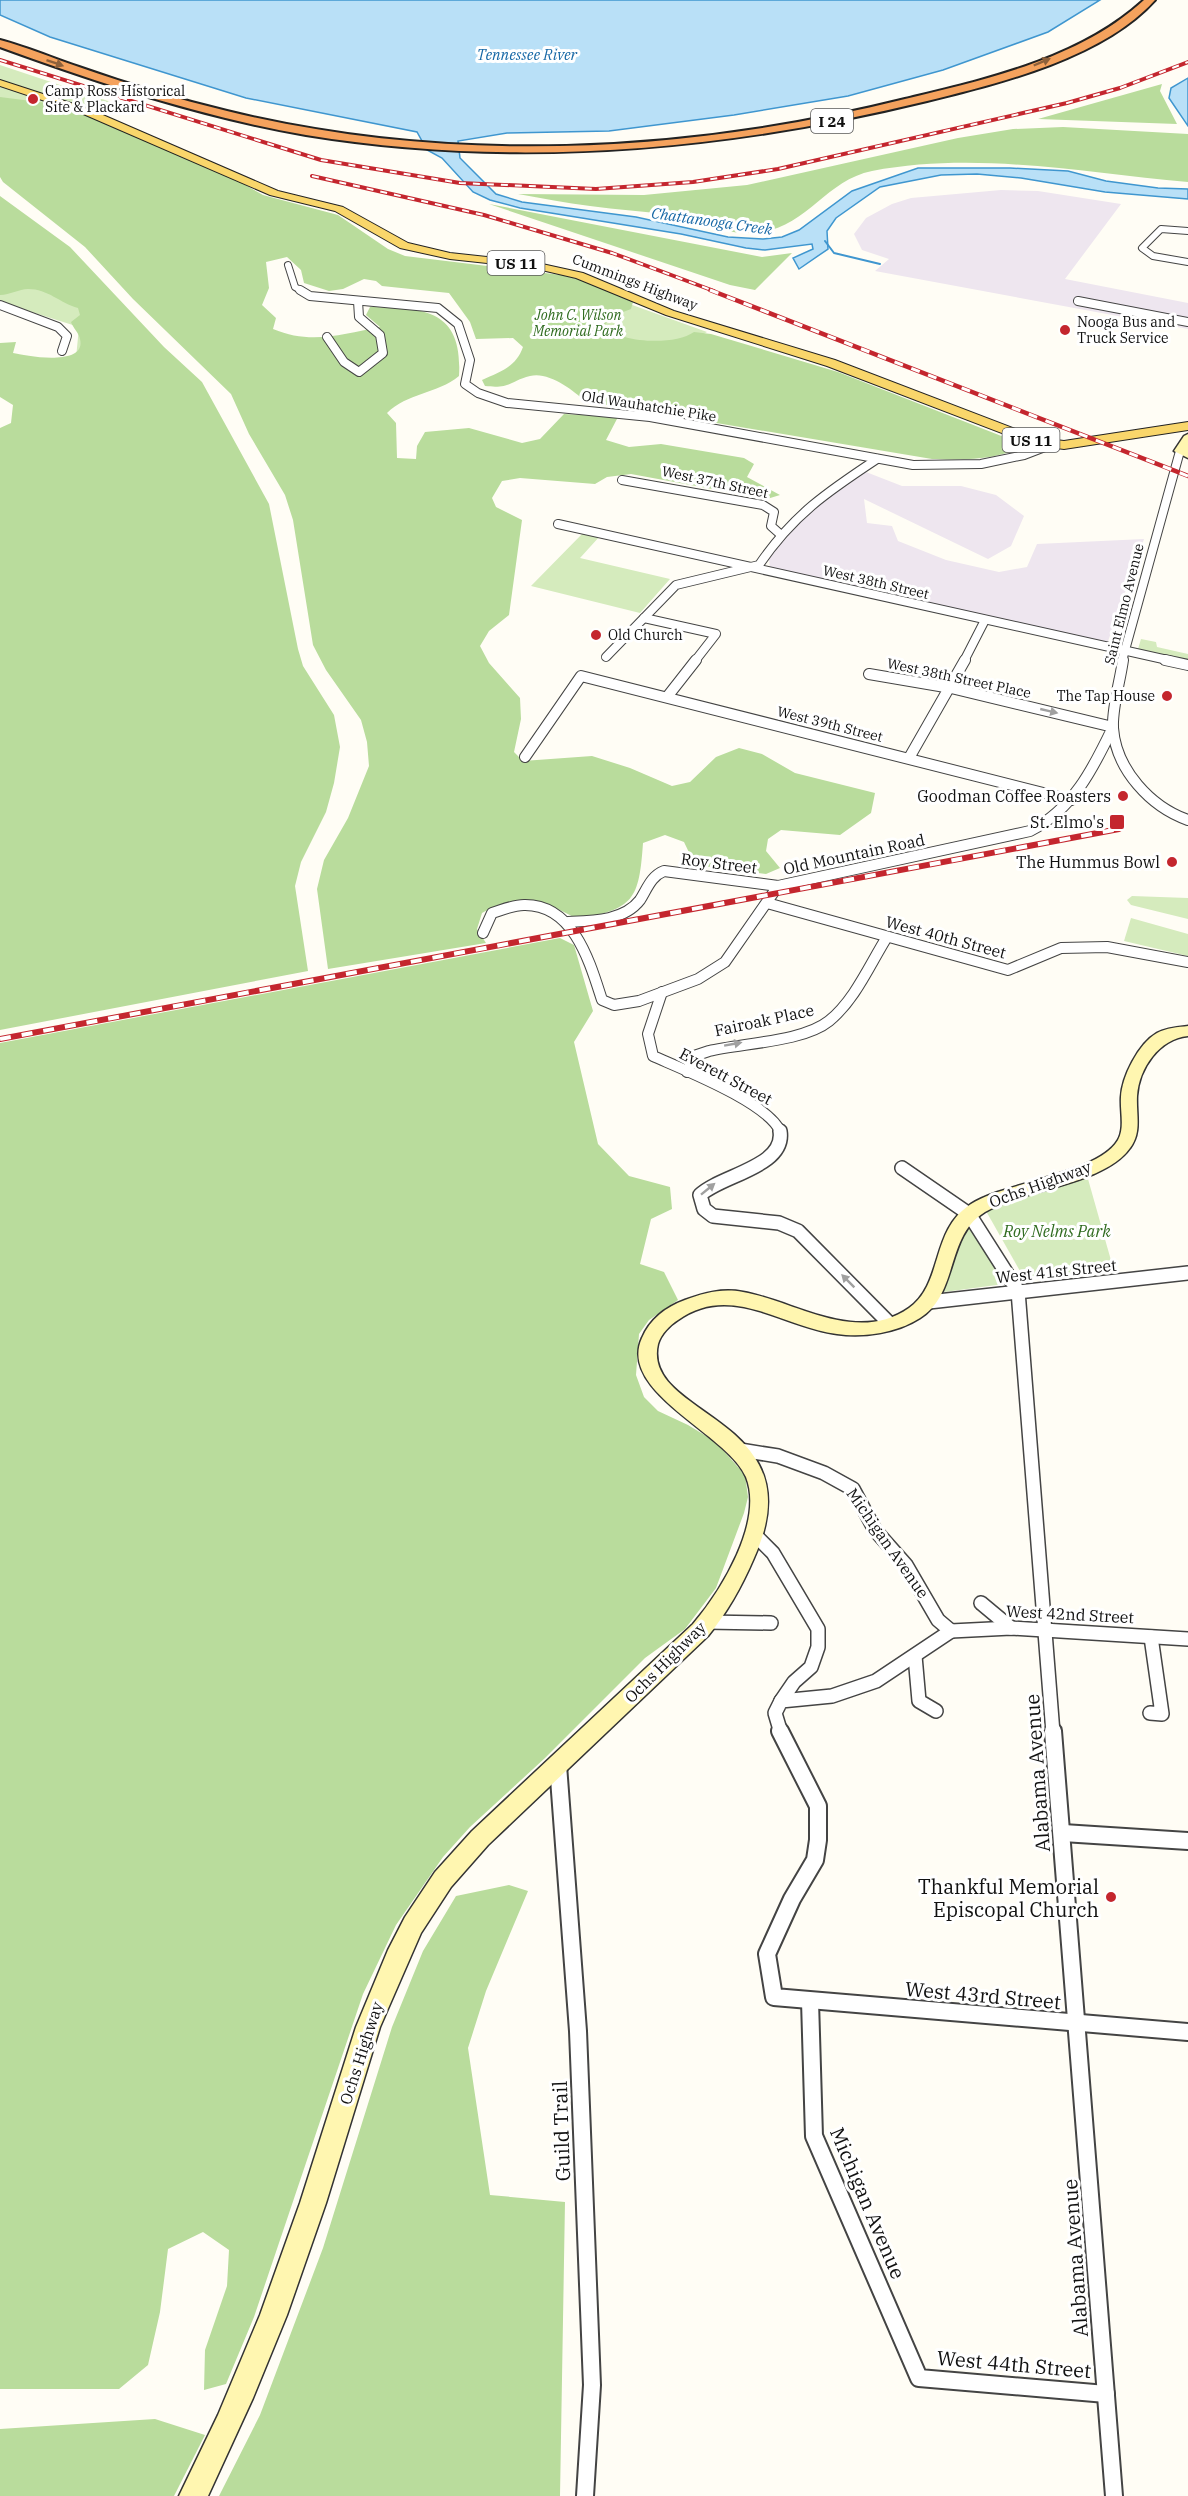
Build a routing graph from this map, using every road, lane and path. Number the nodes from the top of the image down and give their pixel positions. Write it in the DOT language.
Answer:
graph roads {
  1 [pos="1150,0"];
  2 [pos="0,32"];
  3 [pos="1068,39"];
  4 [pos="0,43"];
  5 [pos="0,83"];
  6 [pos="412,141"];
  7 [pos="487,145"];
  8 [pos="1188,231"];
  9 [pos="1188,262"];
  10 [pos="288,265"];
  11 [pos="358,301"];
  12 [pos="1078,301"];
  13 [pos="0,305"];
  14 [pos="1188,322"];
  15 [pos="327,338"];
  16 [pos="62,351"];
  17 [pos="1188,426"];
  18 [pos="1188,438"];
  19 [pos="1050,445"];
  20 [pos="1184,453"];
  21 [pos="877,459"];
  22 [pos="622,480"];
  23 [pos="558,524"];
  24 [pos="780,534"];
  25 [pos="747,567"];
  26 [pos="644,618"];
  27 [pos="985,620"];
  28 [pos="1124,651"];
  29 [pos="606,657"];
  30 [pos="1188,665"];
  31 [pos="869,674"];
  32 [pos="951,688"];
  33 [pos="667,697"];
  34 [pos="1113,727"];
  35 [pos="525,757"];
  36 [pos="909,758"];
  37 [pos="1071,800"];
  38 [pos="1188,820"];
  39 [pos="778,886"];
  40 [pos="767,903"];
  41 [pos="568,922"];
  42 [pos="483,933"];
  43 [pos="887,937"];
  44 [pos="1188,962"];
  45 [pos="662,992"];
  46 [pos="1188,1031"];
  47 [pos="687,1072"];
  48 [pos="902,1168"];
  49 [pos="969,1214"];
  50 [pos="1188,1273"];
  51 [pos="1018,1291"];
  52 [pos="928,1302"];
  53 [pos="889,1323"];
  54 [pos="740,1450"];
  55 [pos="755,1535"];
  56 [pos="981,1603"];
  57 [pos="706,1622"];
  58 [pos="771,1623"];
  59 [pos="1011,1628"];
  60 [pos="1047,1629"];
  61 [pos="951,1631"];
  62 [pos="1151,1637"];
  63 [pos="1188,1639"];
  64 [pos="915,1656"];
  65 [pos="781,1701"];
  66 [pos="936,1711"];
  67 [pos="1150,1713"];
  68 [pos="558,1765"];
  69 [pos="1063,1833"];
  70 [pos="1188,1841"];
  71 [pos="810,2001"];
  72 [pos="1078,2025"];
  73 [pos="1188,2032"];
  74 [pos="919,2378"];
  75 [pos="1106,2394"];
  76 [pos="193,2496"];
  77 [pos="585,2496"];
  78 [pos="1114,2496"];
  7 -- 1 [label="highway, I 24, one-way"];
  2 -- 6 [label="highway, I 24"];
  3 -- 7 [label="highway, I 24"];
  4 -- 6 [label="highway, I 24, one-way"];
  5 -- 19 [label="main road, Cummings Highway / US 11"];
  6 -- 7 [label="highway, I 24"];
  8 -- 9 [label="street"];
  10 -- 11 [label="street, Old Wauhatchie Pike"];
  11 -- 15 [label="street"];
  11 -- 21 [label="street, Old Wauhatchie Pike"];
  12 -- 14 [label="street"];
  13 -- 16 [label="street"];
  17 -- 19 [label="main road, Cummings Highway / US 11"];
  18 -- 20 [label="main road, Saint Elmo Avenue"];
  19 -- 21 [label="street, Old Wauhatchie Pike"];
  20 -- 28 [label="street, Saint Elmo Avenue"];
  21 -- 24 [label="street"];
  22 -- 24 [label="street, West 37th Street"];
  23 -- 25 [label="street, West 38th Street"];
  24 -- 25 [label="street"];
  25 -- 26 [label="street"];
  25 -- 27 [label="street, West 38th Street"];
  26 -- 29 [label="street"];
  26 -- 33 [label="street"];
  27 -- 28 [label="street, West 38th Street"];
  27 -- 32 [label="street"];
  28 -- 30 [label="street, West 38th Street"];
  28 -- 34 [label="street, Saint Elmo Avenue"];
  31 -- 32 [label="street, West 38th Street Place"];
  32 -- 34 [label="street, West 38th Street Place, one-way"];
  32 -- 36 [label="street"];
  33 -- 35 [label="street, West 39th Street"];
  33 -- 36 [label="street, West 39th Street"];
  34 -- 37 [label="street, Old Mountain Road"];
  34 -- 38 [label="street, Saint Elmo Avenue"];
  36 -- 37 [label="street, West 39th Street"];
  37 -- 39 [label="street, Old Mountain Road"];
  39 -- 40 [label="street, Old Mountain Road"];
  39 -- 41 [label="street, Roy Street"];
  40 -- 43 [label="street, West 40th Street"];
  40 -- 45 [label="street, Old Mountain Road"];
  41 -- 42 [label="street"];
  41 -- 45 [label="street, Old Mountain Road"];
  43 -- 44 [label="street, West 40th Street"];
  47 -- 43 [label="street, Fairoak Place, one-way"];
  45 -- 47 [label="street, Everett Street"];
  46 -- 49 [label="main road, Ochs Highway"];
  53 -- 47 [label="street, Everett Street, one-way"];
  48 -- 49 [label="street, Alabama Avenue"];
  49 -- 51 [label="street, Alabama Avenue"];
  49 -- 52 [label="main road, Ochs Highway"];
  50 -- 51 [label="street, West 41st Street"];
  51 -- 52 [label="street, West 41st Street"];
  51 -- 60 [label="street, Alabama Avenue"];
  52 -- 53 [label="main road, Ochs Highway"];
  53 -- 54 [label="main road, Ochs Highway"];
  54 -- 55 [label="main road, Ochs Highway"];
  54 -- 61 [label="street, Michigan Avenue"];
  55 -- 57 [label="main road, Ochs Highway"];
  55 -- 65 [label="street"];
  56 -- 59 [label="street"];
  57 -- 58 [label="street"];
  57 -- 68 [label="main road, Ochs Highway"];
  59 -- 60 [label="street, West 42nd Street"];
  59 -- 61 [label="street, West 42nd Street"];
  60 -- 62 [label="street, West 42nd Street"];
  60 -- 69 [label="street, Alabama Avenue"];
  61 -- 64 [label="street"];
  62 -- 63 [label="street, West 42nd Street"];
  62 -- 67 [label="street"];
  64 -- 65 [label="street"];
  64 -- 66 [label="street"];
  65 -- 71 [label="street, West 43rd Street"];
  68 -- 76 [label="main road, Ochs Highway"];
  68 -- 77 [label="street, Guild Trail"];
  69 -- 70 [label="street"];
  69 -- 72 [label="street, Alabama Avenue"];
  71 -- 72 [label="street, West 43rd Street"];
  71 -- 74 [label="street, Michigan Avenue"];
  72 -- 73 [label="street, West 43rd Street"];
  72 -- 75 [label="street, Alabama Avenue"];
  74 -- 75 [label="street, West 44th Street"];
  75 -- 78 [label="street, Alabama Avenue"];
}
